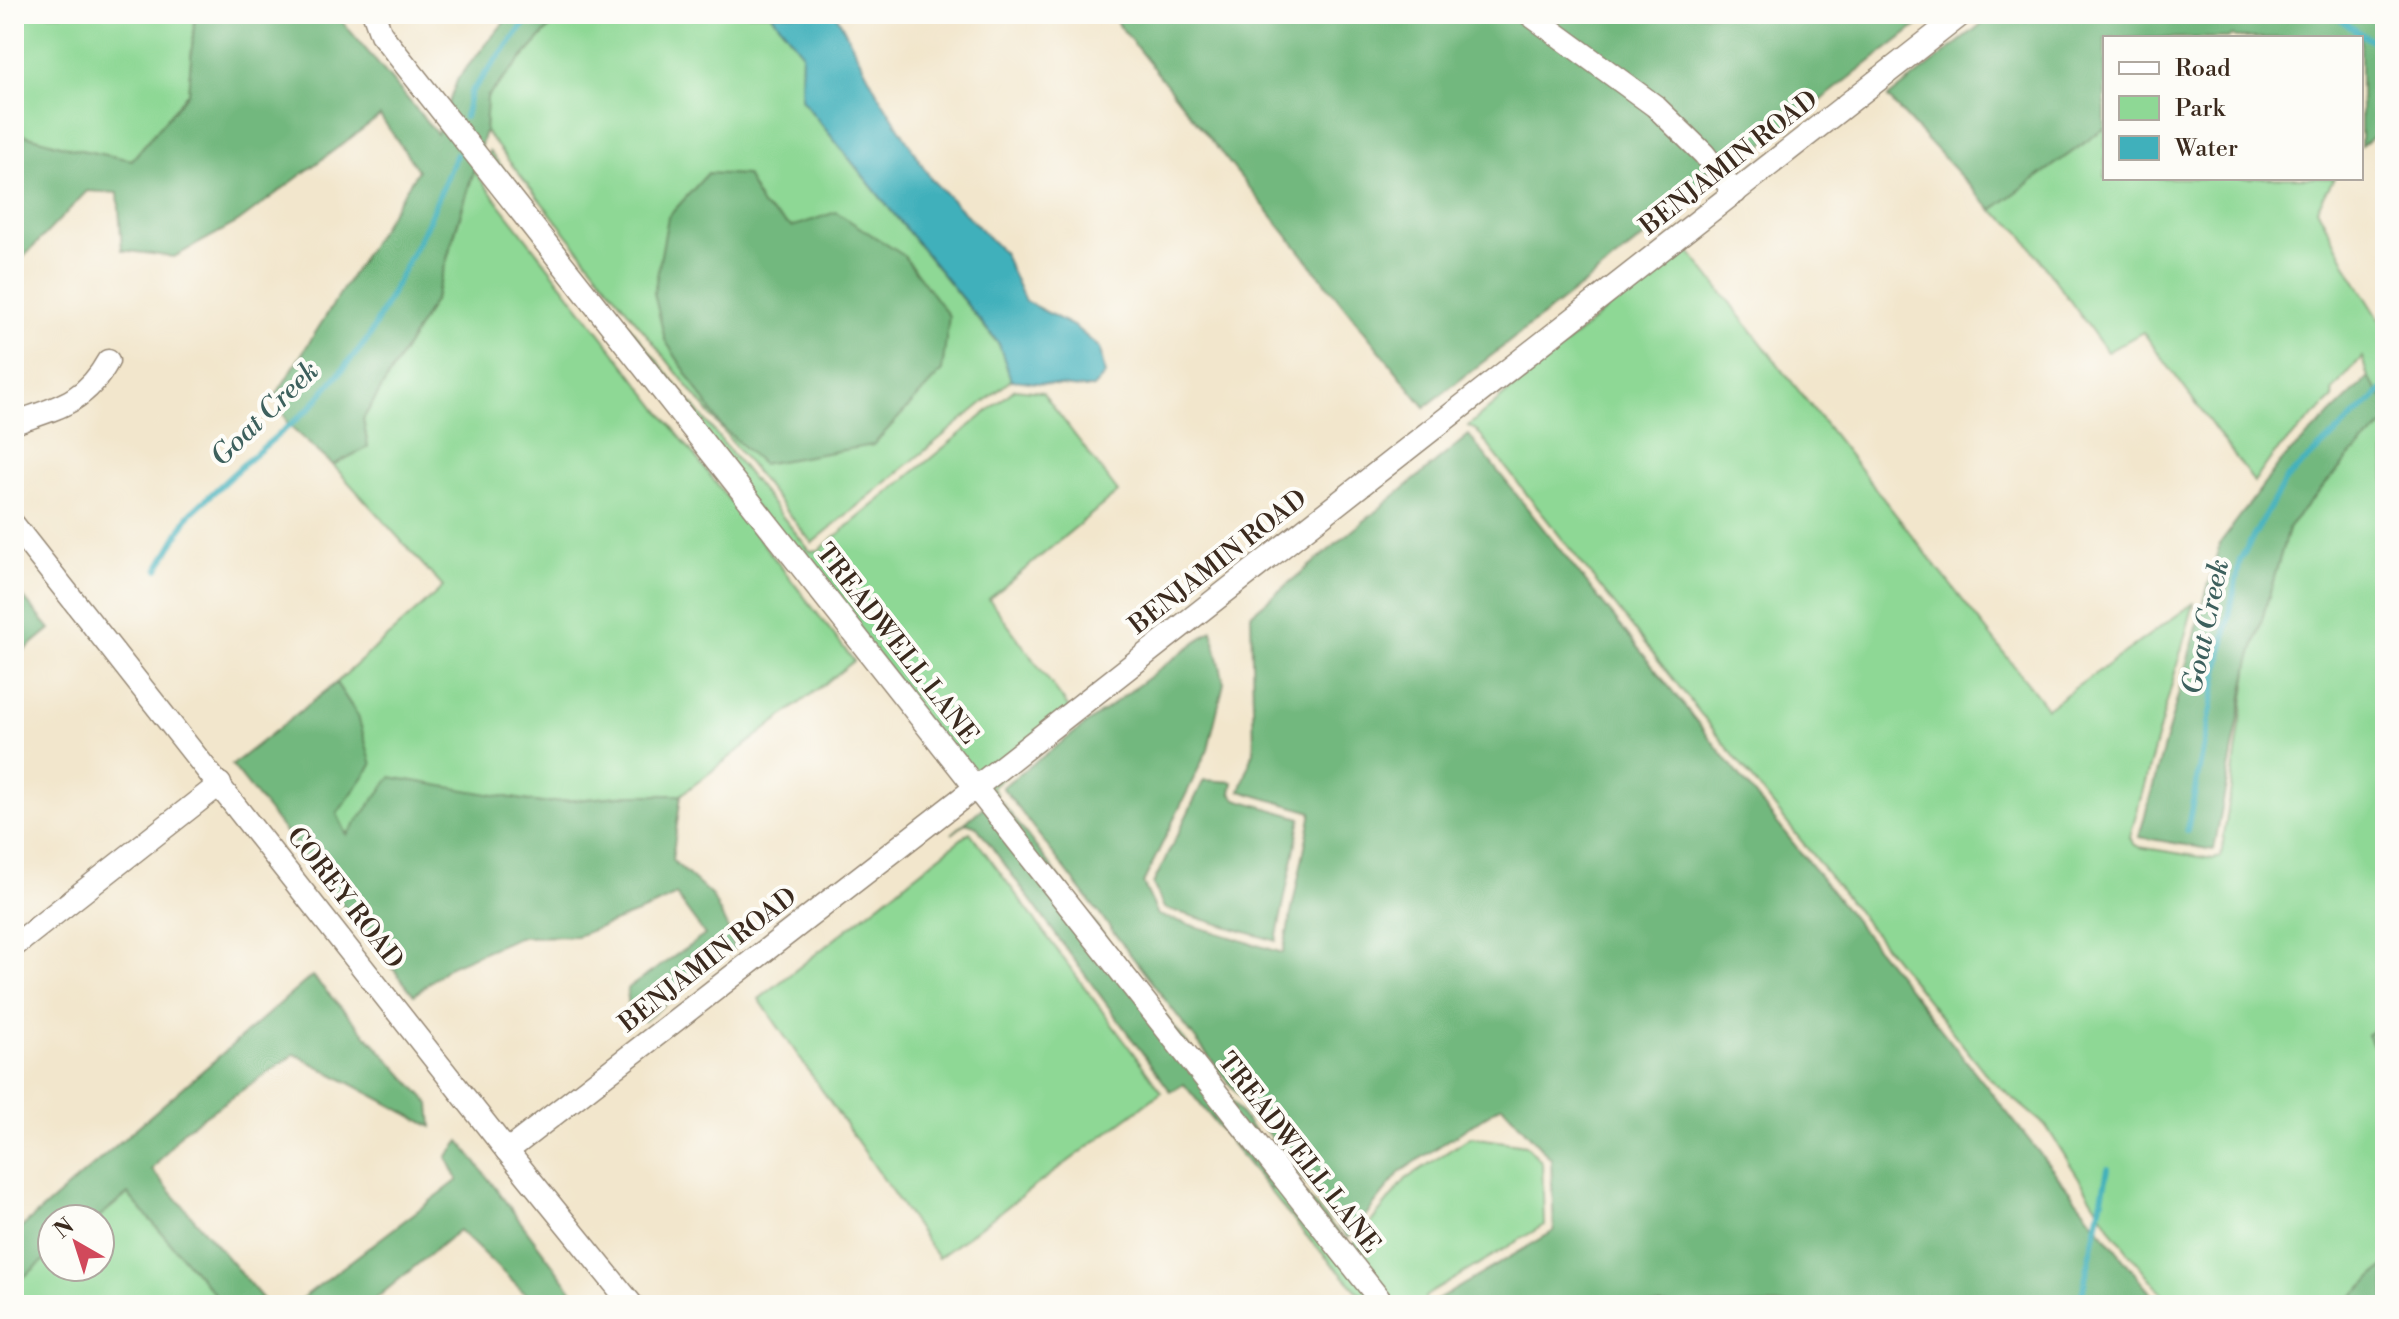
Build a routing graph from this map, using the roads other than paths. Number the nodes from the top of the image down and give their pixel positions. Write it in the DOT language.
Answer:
graph roads {
  1 [pos="374,14"];
  2 [pos="1529,14"];
  3 [pos="1962,14"];
  4 [pos="1735,193"];
  5 [pos="108,361"];
  6 [pos="14,423"];
  7 [pos="14,525"];
  8 [pos="220,784"];
  9 [pos="975,788"];
  10 [pos="14,946"];
  11 [pos="507,1151"];
  12 [pos="632,1305"];
  13 [pos="1384,1305"];
  1 -- 9 [label="street, TREADWELL LANE"];
  2 -- 4 [label="street"];
  3 -- 4 [label="street, BENJAMIN ROAD"];
  4 -- 9 [label="street, BENJAMIN ROAD"];
  5 -- 6 [label="street"];
  7 -- 8 [label="street, COREY ROAD"];
  8 -- 10 [label="street"];
  8 -- 11 [label="street, COREY ROAD"];
  9 -- 11 [label="street, BENJAMIN ROAD"];
  9 -- 13 [label="street, TREADWELL LANE"];
  11 -- 12 [label="street, COREY ROAD"];
}
